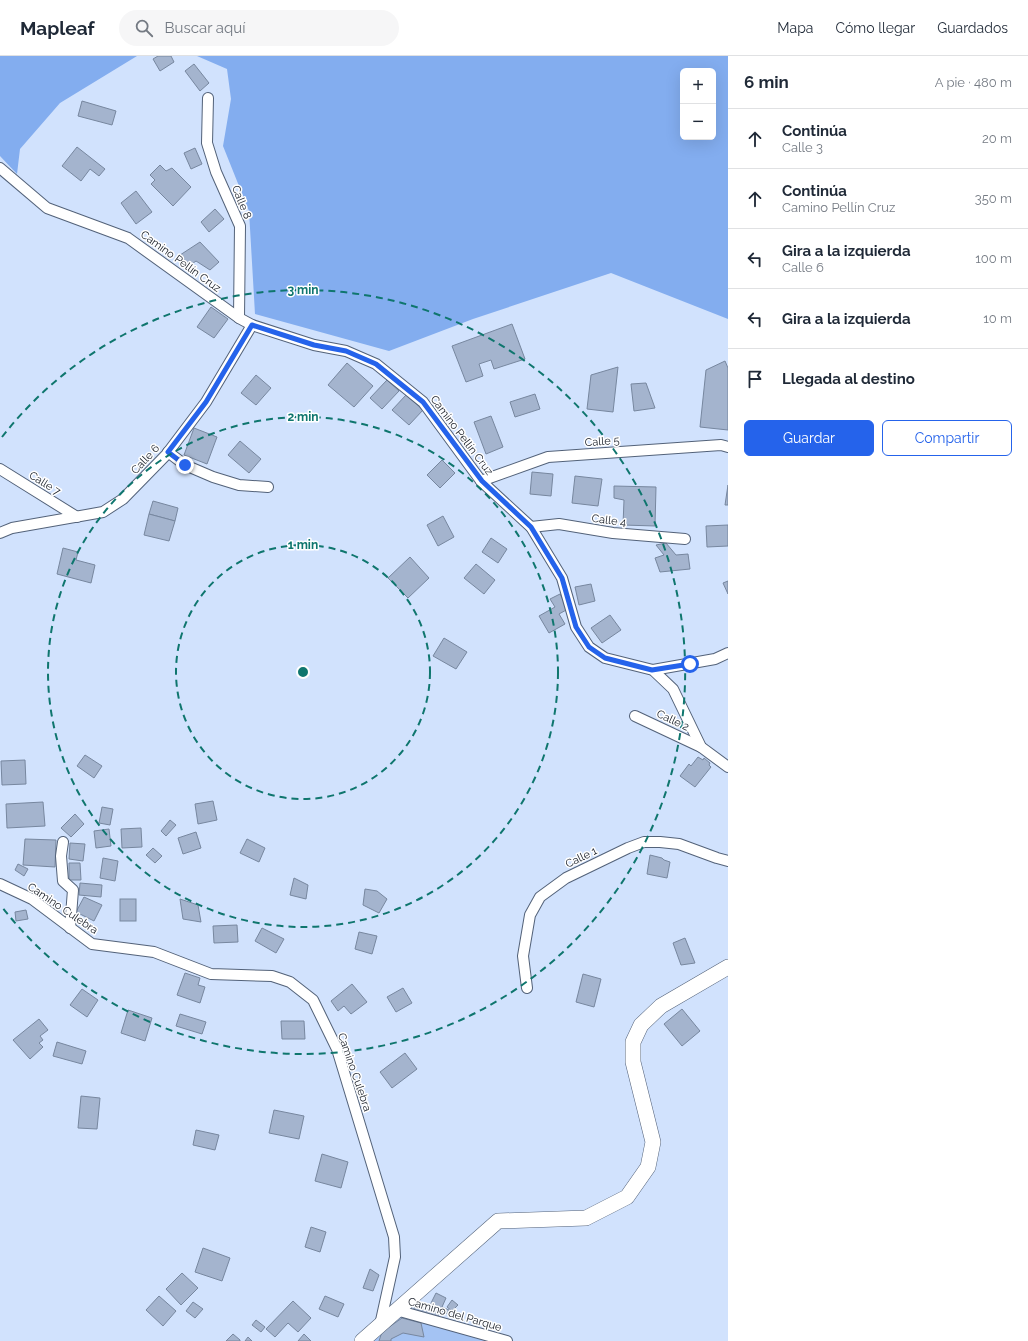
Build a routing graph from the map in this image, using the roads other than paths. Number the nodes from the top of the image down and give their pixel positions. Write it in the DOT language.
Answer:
graph roads {
  1 [pos="208,98"];
  2 [pos="0,168"];
  3 [pos="239,318"];
  4 [pos="252,325"];
  5 [pos="728,446"];
  6 [pos="168,452"];
  7 [pos="0,468"];
  8 [pos="482,481"];
  9 [pos="268,487"];
  10 [pos="77,517"];
  11 [pos="531,527"];
  12 [pos="0,533"];
  13 [pos="685,538"];
  14 [pos="728,653"];
  15 [pos="652,670"];
  16 [pos="635,716"];
  17 [pos="701,746"];
  18 [pos="728,767"];
  19 [pos="63,842"];
  20 [pos="728,861"];
  21 [pos="0,884"];
  22 [pos="70,928"];
  23 [pos="728,967"];
  24 [pos="528,988"];
  25 [pos="396,1310"];
  26 [pos="380,1325"];
  27 [pos="362,1341"];
  28 [pos="506,1341"];
  1 -- 3 [label="street, Calle 8"];
  2 -- 3 [label="street, Camino Pellín Cruz"];
  3 -- 4 [label="street, Camino Pellín Cruz"];
  4 -- 6 [label="street, Calle 6"];
  4 -- 8 [label="street, Camino Pellín Cruz"];
  5 -- 8 [label="street, Calle 5"];
  6 -- 9 [label="street"];
  6 -- 10 [label="street, Calle 6"];
  7 -- 10 [label="street, Calle 7"];
  8 -- 11 [label="street, Camino Pellín Cruz"];
  10 -- 12 [label="street, Calle 6"];
  11 -- 13 [label="street, Calle 4"];
  11 -- 15 [label="street, Camino Pellín Cruz"];
  14 -- 15 [label="street"];
  15 -- 17 [label="street, Camino Pellín Cruz"];
  16 -- 17 [label="street, Calle 2"];
  17 -- 18 [label="street, Camino Pellín Cruz"];
  19 -- 22 [label="street"];
  20 -- 24 [label="street, Calle 1"];
  21 -- 22 [label="street, Camino Culebra"];
  22 -- 26 [label="street, Camino Culebra"];
  23 -- 25 [label="street"];
  25 -- 26 [label="street"];
  25 -- 28 [label="street, Camino del Parque"];
  26 -- 27 [label="street"];
}
